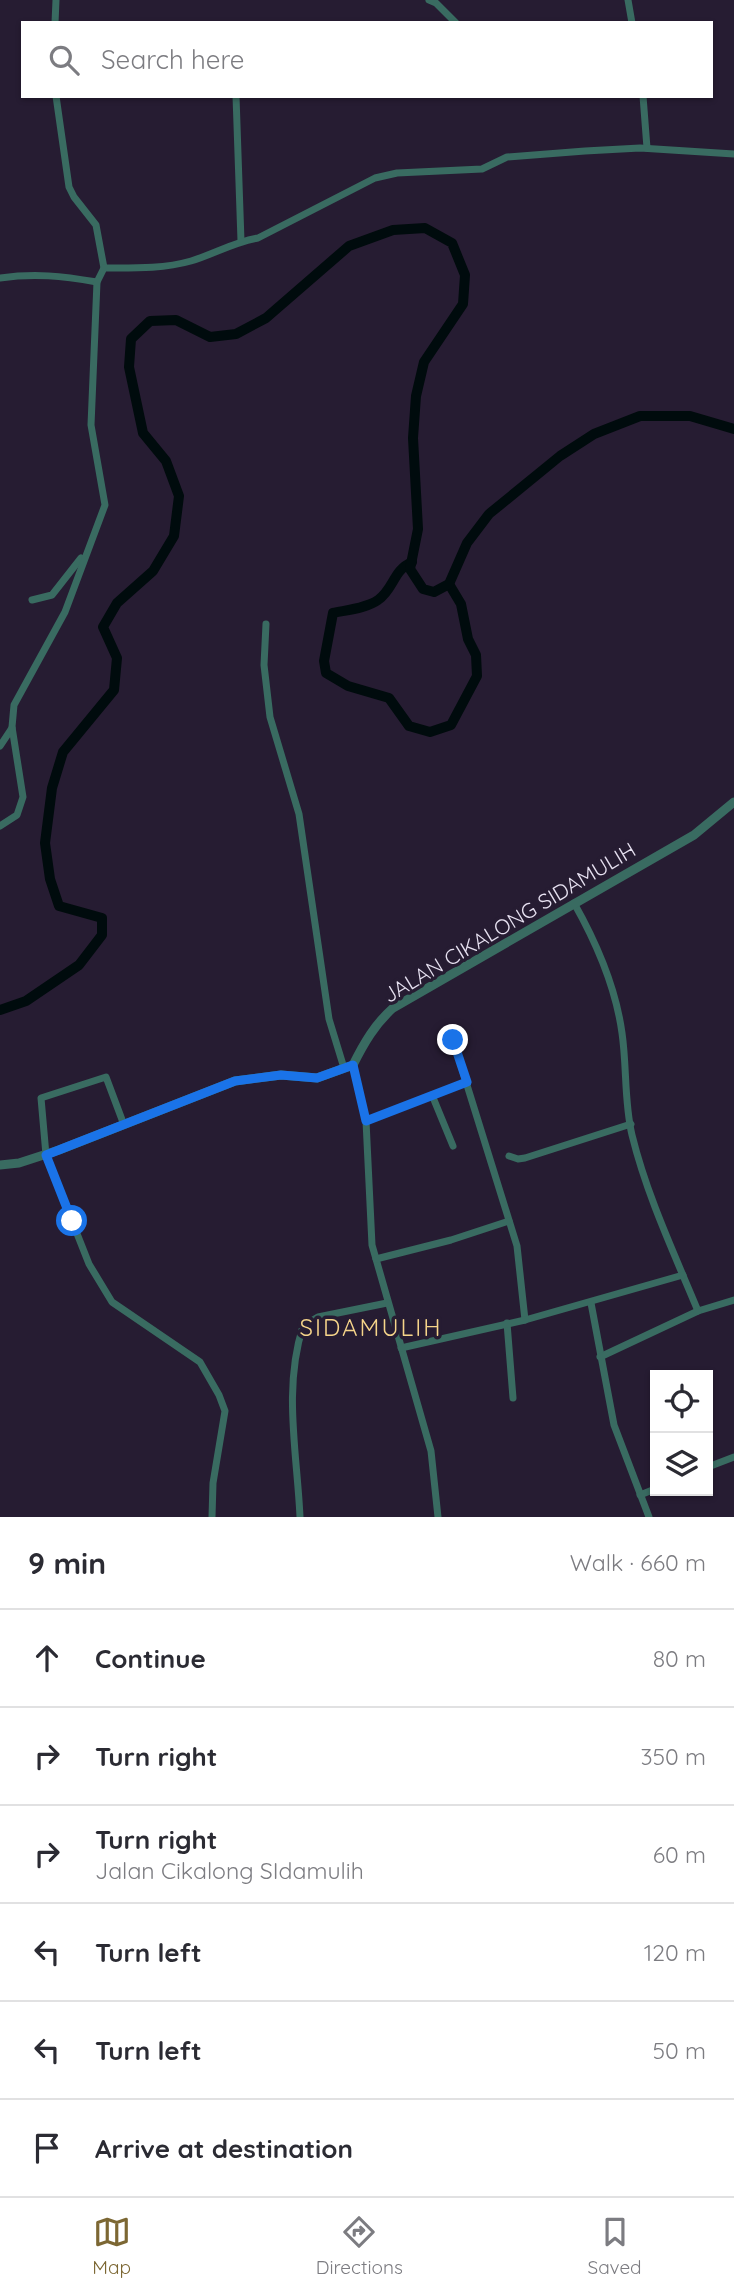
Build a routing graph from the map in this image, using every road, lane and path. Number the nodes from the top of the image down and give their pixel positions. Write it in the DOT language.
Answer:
graph roads {
  1 [pos="56,0"];
  2 [pos="429,0"];
  3 [pos="628,0"];
  4 [pos="55,21"];
  5 [pos="454,21"];
  6 [pos="632,21"];
  7 [pos="56,98"];
  8 [pos="236,98"];
  9 [pos="643,98"];
  10 [pos="647,148"];
  11 [pos="734,154"];
  12 [pos="241,241"];
  13 [pos="104,268"];
  14 [pos="0,278"];
  15 [pos="97,282"];
  16 [pos="94,536"];
  17 [pos="32,600"];
  18 [pos="266,624"];
  19 [pos="12,727"];
  20 [pos="0,746"];
  21 [pos="734,802"];
  22 [pos="0,826"];
  23 [pos="574,903"];
  24 [pos="453,1040"];
  25 [pos="348,1067"];
  26 [pos="467,1082"];
  27 [pos="432,1095"];
  28 [pos="366,1121"];
  29 [pos="631,1124"];
  30 [pos="124,1125"];
  31 [pos="453,1146"];
  32 [pos="46,1155"];
  33 [pos="509,1156"];
  34 [pos="0,1165"];
  35 [pos="509,1221"];
  36 [pos="376,1259"];
  37 [pos="683,1276"];
  38 [pos="734,1300"];
  39 [pos="387,1303"];
  40 [pos="591,1303"];
  41 [pos="698,1311"];
  42 [pos="525,1320"];
  43 [pos="508,1323"];
  44 [pos="401,1348"];
  45 [pos="600,1357"];
  46 [pos="513,1398"];
  47 [pos="734,1457"];
  48 [pos="713,1466"];
  49 [pos="650,1491"];
  50 [pos="640,1495"];
  51 [pos="212,1517"];
  52 [pos="300,1517"];
  53 [pos="438,1517"];
  54 [pos="649,1517"];
  1 -- 4 [label="street"];
  2 -- 5 [label="street"];
  3 -- 6 [label="street"];
  7 -- 13 [label="street"];
  8 -- 12 [label="street"];
  9 -- 10 [label="street"];
  10 -- 11 [label="street"];
  10 -- 12 [label="street"];
  12 -- 13 [label="street"];
  13 -- 15 [label="street"];
  14 -- 15 [label="street"];
  15 -- 16 [label="street"];
  16 -- 17 [label="street"];
  16 -- 19 [label="street"];
  18 -- 25 [label="street"];
  19 -- 20 [label="street"];
  19 -- 22 [label="street"];
  21 -- 23 [label="street, JALAN CIKALONG SIDAMULIH"];
  23 -- 25 [label="street, JALAN CIKALONG SIDAMULIH"];
  23 -- 29 [label="street"];
  24 -- 26 [label="street"];
  25 -- 28 [label="street"];
  25 -- 30 [label="street"];
  26 -- 27 [label="street"];
  26 -- 35 [label="street"];
  27 -- 28 [label="street"];
  27 -- 31 [label="street"];
  28 -- 36 [label="street"];
  29 -- 33 [label="street"];
  29 -- 37 [label="street"];
  30 -- 32 [label="street"];
  30 -- 32 [label="street"];
  32 -- 34 [label="street"];
  32 -- 51 [label="street"];
  35 -- 36 [label="street"];
  35 -- 42 [label="street"];
  36 -- 39 [label="street"];
  37 -- 40 [label="street"];
  37 -- 41 [label="street"];
  38 -- 41 [label="street"];
  39 -- 44 [label="street"];
  39 -- 52 [label="street"];
  40 -- 42 [label="street"];
  40 -- 45 [label="street"];
  41 -- 45 [label="street"];
  42 -- 43 [label="street"];
  43 -- 44 [label="street"];
  43 -- 46 [label="street"];
  44 -- 53 [label="street"];
  45 -- 50 [label="street"];
  47 -- 48 [label="street"];
  49 -- 50 [label="street"];
  50 -- 54 [label="street"];
}
